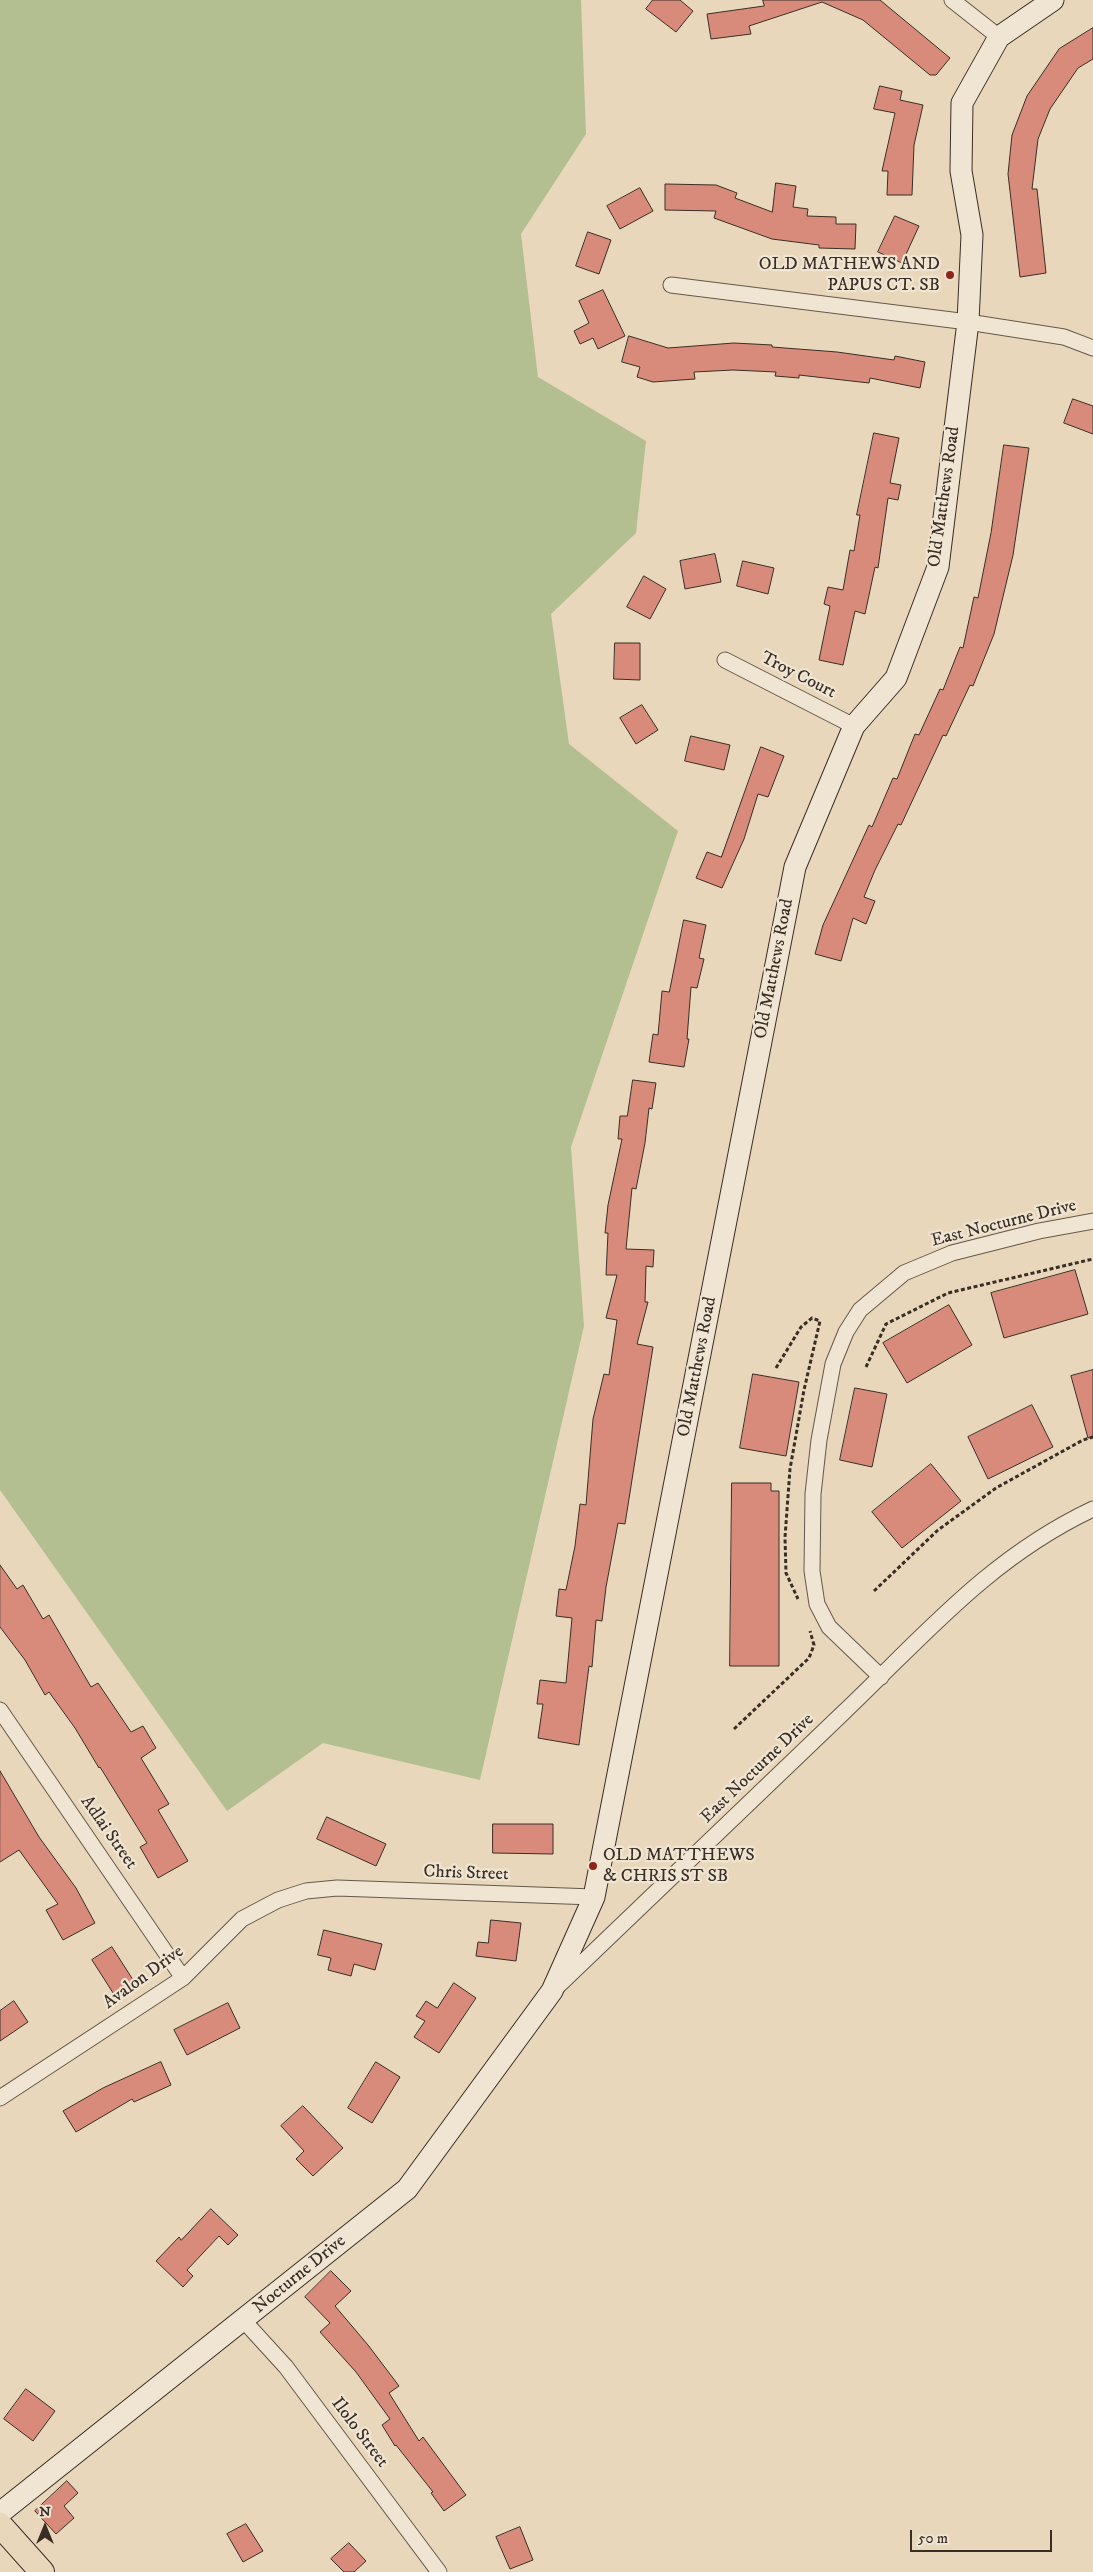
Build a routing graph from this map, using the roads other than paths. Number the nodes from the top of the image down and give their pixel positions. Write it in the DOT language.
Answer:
graph roads {
  1 [pos="952,0"];
  2 [pos="1053,0"];
  3 [pos="998,37"];
  4 [pos="671,285"];
  5 [pos="968,322"];
  6 [pos="1093,348"];
  7 [pos="725,660"];
  8 [pos="854,726"];
  9 [pos="1093,1221"];
  10 [pos="1093,1509"];
  11 [pos="881,1677"];
  12 [pos="0,1710"];
  13 [pos="337,1888"];
  14 [pos="594,1897"];
  15 [pos="183,1978"];
  16 [pos="552,1991"];
  17 [pos="0,2098"];
  18 [pos="244,2321"];
  19 [pos="0,2513"];
  20 [pos="0,2526"];
  21 [pos="42,2572"];
  22 [pos="439,2572"];
  1 -- 3 [label="street"];
  2 -- 3 [label="street, Old Matthews Road"];
  3 -- 5 [label="street, Old Matthews Road"];
  4 -- 5 [label="street"];
  5 -- 6 [label="street"];
  5 -- 8 [label="street, Old Matthews Road"];
  7 -- 8 [label="street, Troy Court"];
  8 -- 14 [label="street, Old Matthews Road"];
  9 -- 11 [label="street, East Nocturne Drive"];
  10 -- 11 [label="street, East Nocturne Drive"];
  11 -- 16 [label="street, East Nocturne Drive"];
  12 -- 15 [label="street, Adlai Street"];
  13 -- 14 [label="street, Chris Street"];
  13 -- 15 [label="street, Avalon Drive"];
  14 -- 16 [label="street, Old Matthews Road"];
  15 -- 17 [label="street, Avalon Drive"];
  16 -- 18 [label="street, Nocturne Drive"];
  18 -- 19 [label="street, Nocturne Drive"];
  18 -- 22 [label="street, Ilolo Street"];
  20 -- 21 [label="main road"];
}
